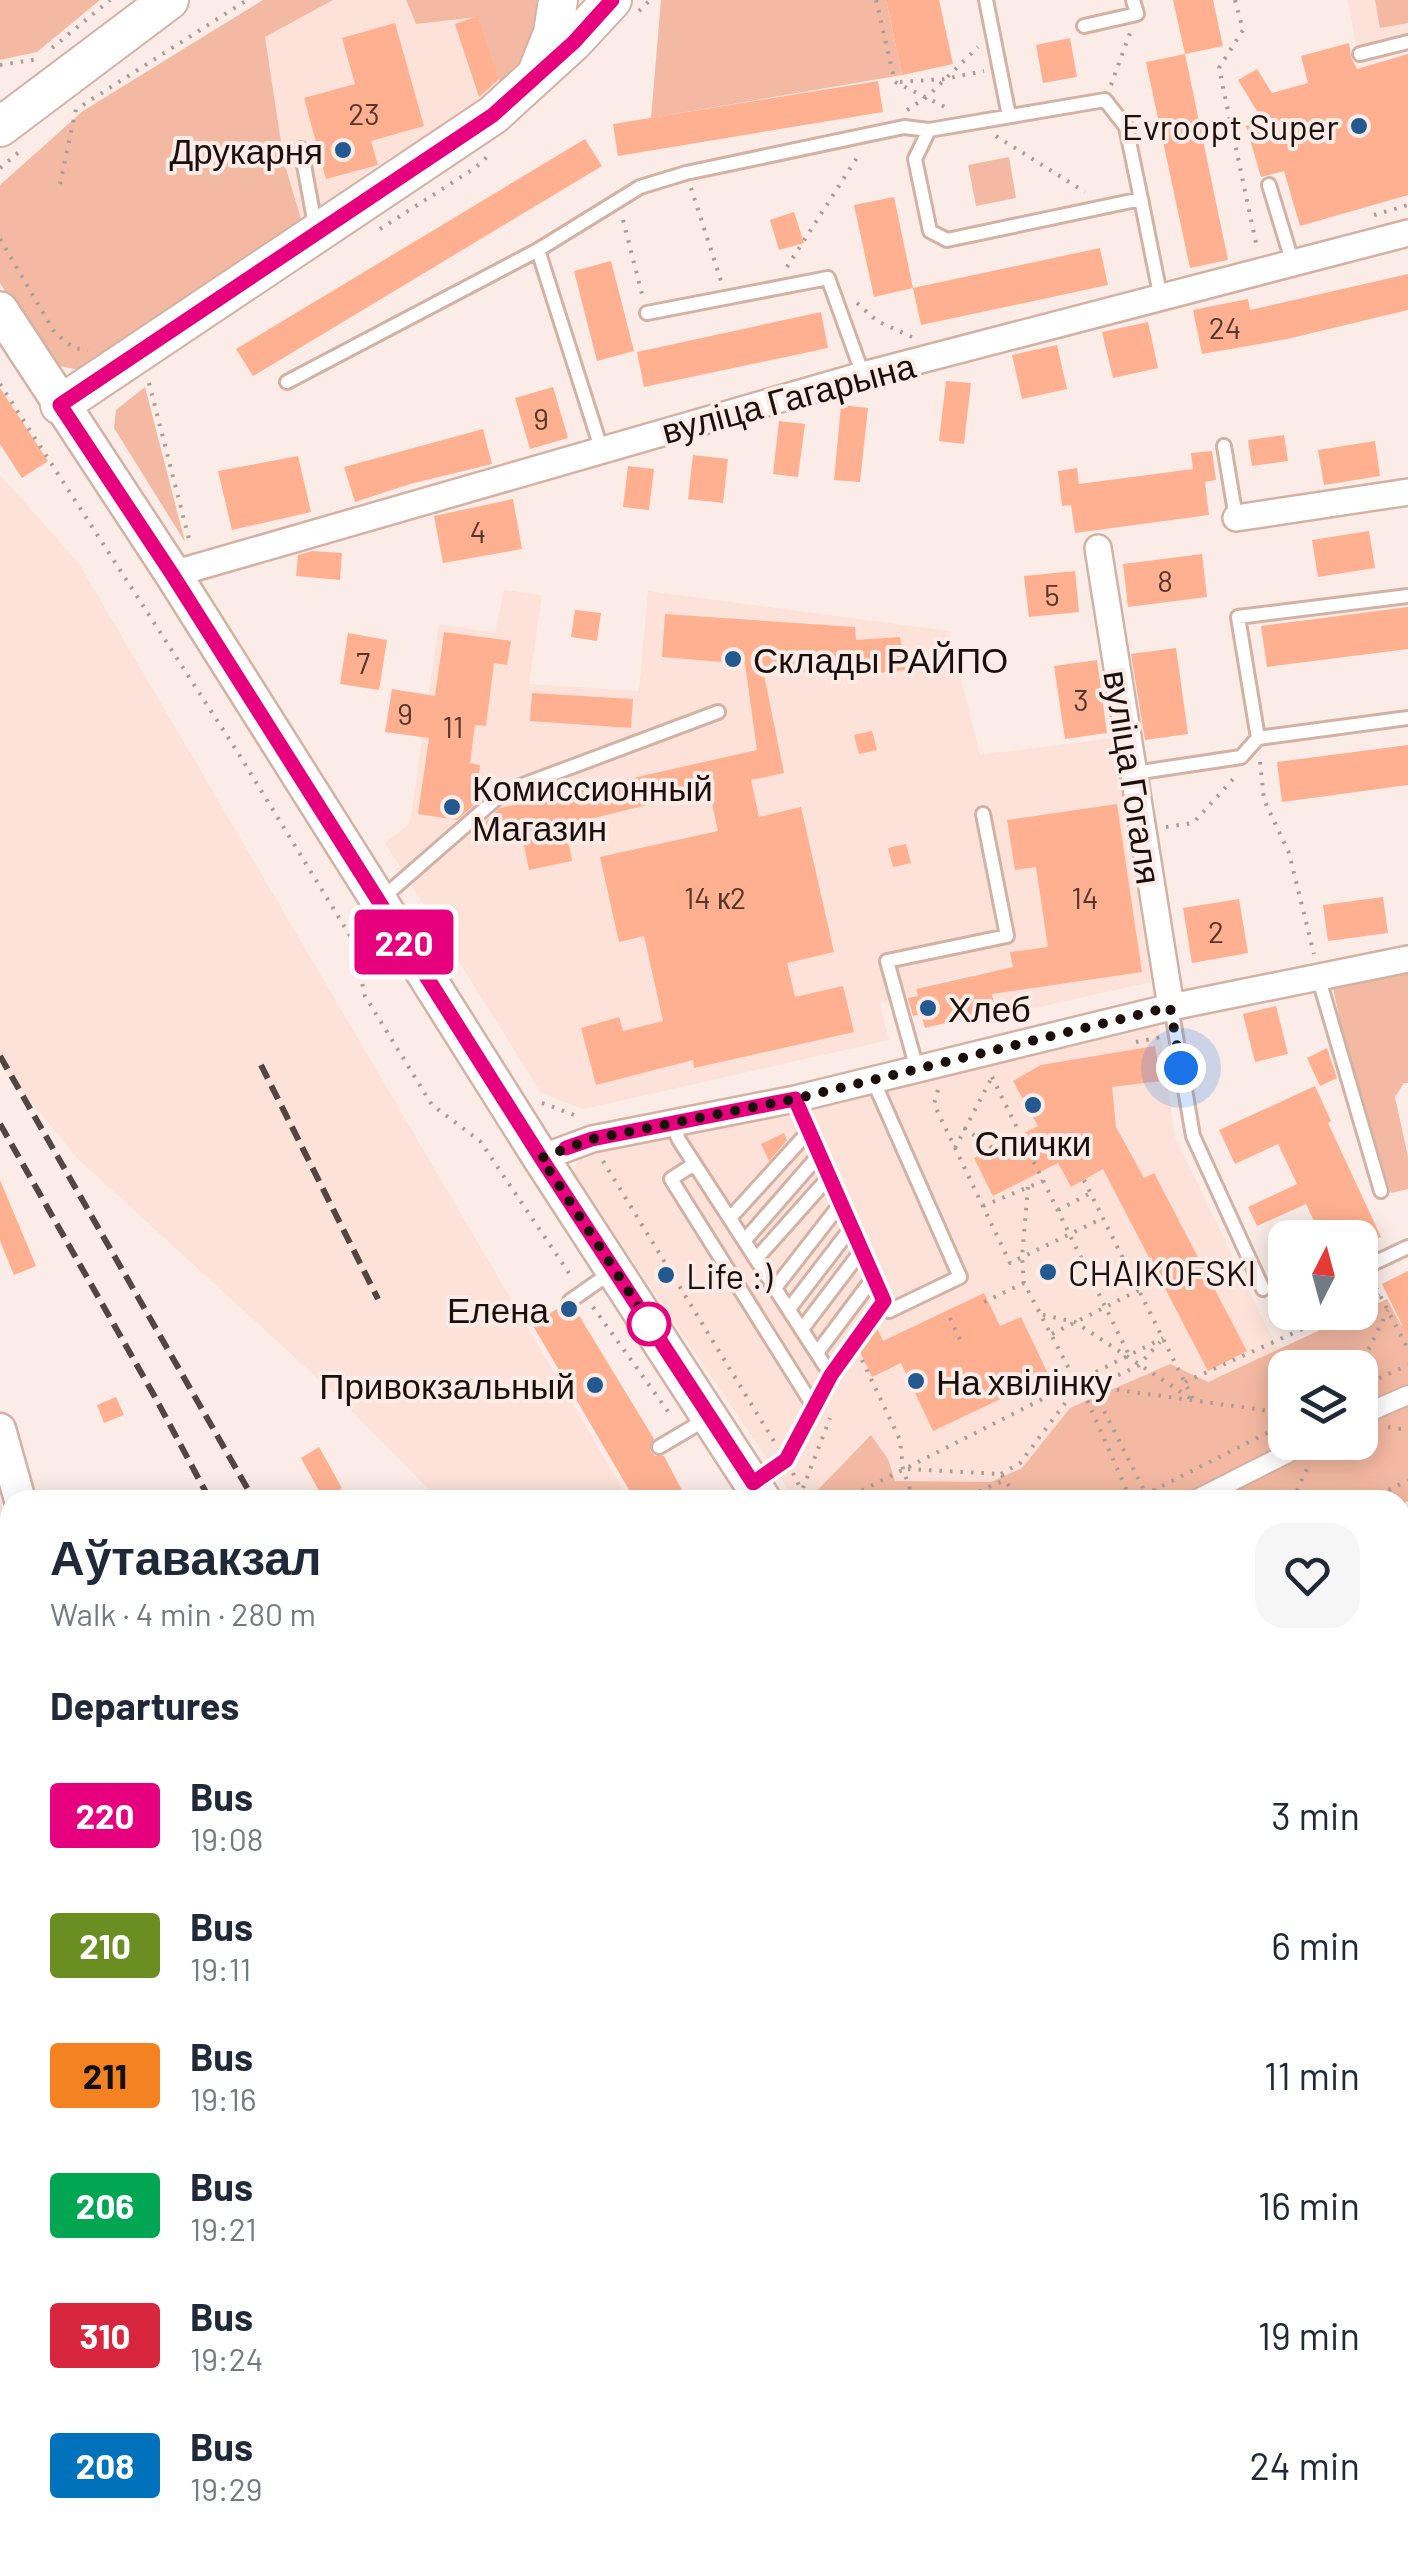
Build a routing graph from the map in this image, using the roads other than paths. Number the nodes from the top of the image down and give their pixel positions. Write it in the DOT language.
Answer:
graph roads {
  1 [pos="169,0"];
  2 [pos="558,0"];
  3 [pos="612,0"];
  4 [pos="986,0"];
  5 [pos="1135,7"];
  6 [pos="1084,26"];
  7 [pos="1408,42"];
  8 [pos="1360,54"];
  9 [pos="534,80"];
  10 [pos="1009,116"];
  11 [pos="0,127"];
  12 [pos="929,130"];
  13 [pos="301,150"];
  14 [pos="1269,185"];
  15 [pos="1141,199"];
  16 [pos="316,232"];
  17 [pos="1408,232"];
  18 [pos="538,250"];
  19 [pos="1293,264"];
  20 [pos="1161,299"];
  21 [pos="0,310"];
  22 [pos="647,313"];
  23 [pos="863,375"];
  24 [pos="287,382"];
  25 [pos="60,405"];
  26 [pos="1224,446"];
  27 [pos="601,448"];
  28 [pos="1408,492"];
  29 [pos="1236,518"];
  30 [pos="1098,548"];
  31 [pos="180,562"];
  32 [pos="1408,596"];
  33 [pos="718,712"];
  34 [pos="1408,718"];
  35 [pos="1258,738"];
  36 [pos="1134,773"];
  37 [pos="983,814"];
  38 [pos="378,902"];
  39 [pos="1408,959"];
  40 [pos="1318,976"];
  41 [pos="1170,1007"];
  42 [pos="917,1069"];
  43 [pos="873,1080"];
  44 [pos="795,1099"];
  45 [pos="672,1124"];
  46 [pos="810,1130"];
  47 [pos="820,1154"];
  48 [pos="541,1158"];
  49 [pos="694,1164"];
  50 [pos="830,1176"];
  51 [pos="1381,1192"];
  52 [pos="842,1202"];
  53 [pos="730,1218"];
  54 [pos="852,1227"];
  55 [pos="744,1240"];
  56 [pos="1408,1247"];
  57 [pos="862,1250"];
  58 [pos="756,1259"];
  59 [pos="1378,1265"];
  60 [pos="614,1269"];
  61 [pos="874,1277"];
  62 [pos="775,1288"];
  63 [pos="1263,1289"];
  64 [pos="884,1301"];
  65 [pos="570,1302"];
  66 [pos="789,1309"];
  67 [pos="802,1330"];
  68 [pos="817,1353"];
  69 [pos="831,1375"];
  70 [pos="1408,1395"];
  71 [pos="814,1407"];
  72 [pos="1378,1408"];
  73 [pos="696,1425"];
  74 [pos="0,1429"];
  75 [pos="658,1446"];
  76 [pos="1288,1460"];
  77 [pos="17,1490"];
  78 [pos="756,1490"];
  79 [pos="760,1490"];
  80 [pos="1218,1490"];
  1 -- 11 [label="main road"];
  2 -- 9 [label="main road"];
  3 -- 9 [label="main road"];
  4 -- 10 [label="lane"];
  5 -- 6 [label="lane"];
  7 -- 8 [label="lane"];
  9 -- 16 [label="main road"];
  10 -- 12 [label="lane"];
  10 -- 15 [label="lane"];
  12 -- 15 [label="lane"];
  12 -- 18 [label="lane"];
  13 -- 16 [label="lane"];
  14 -- 19 [label="lane"];
  15 -- 20 [label="lane"];
  16 -- 25 [label="main road"];
  17 -- 19 [label="street, вуліца Гагарына"];
  18 -- 24 [label="lane"];
  18 -- 27 [label="lane"];
  19 -- 20 [label="street, вуліца Гагарына"];
  20 -- 23 [label="street, вуліца Гагарына"];
  21 -- 25 [label="main road"];
  22 -- 23 [label="lane"];
  23 -- 27 [label="street, вуліца Гагарына"];
  25 -- 31 [label="main road"];
  26 -- 29 [label="lane"];
  27 -- 31 [label="street, вуліца Гагарына"];
  28 -- 29 [label="street"];
  30 -- 36 [label="street, вуліца Гогаля"];
  31 -- 38 [label="main road"];
  32 -- 35 [label="lane"];
  33 -- 38 [label="lane"];
  34 -- 35 [label="lane"];
  35 -- 36 [label="lane"];
  36 -- 41 [label="street, вуліца Гогаля"];
  37 -- 42 [label="lane"];
  38 -- 48 [label="main road"];
  39 -- 40 [label="street"];
  40 -- 41 [label="street"];
  40 -- 51 [label="lane"];
  41 -- 42 [label="street"];
  41 -- 63 [label="lane"];
  42 -- 43 [label="street"];
  43 -- 44 [label="street"];
  43 -- 64 [label="lane"];
  44 -- 45 [label="street"];
  44 -- 46 [label="lane"];
  45 -- 48 [label="street"];
  45 -- 49 [label="lane"];
  46 -- 47 [label="lane"];
  46 -- 53 [label="lane"];
  47 -- 50 [label="lane"];
  47 -- 55 [label="lane"];
  48 -- 60 [label="main road"];
  49 -- 53 [label="lane"];
  49 -- 71 [label="lane"];
  50 -- 52 [label="lane"];
  50 -- 58 [label="lane"];
  52 -- 54 [label="lane"];
  52 -- 62 [label="lane"];
  53 -- 55 [label="lane"];
  54 -- 57 [label="lane"];
  54 -- 66 [label="lane"];
  55 -- 58 [label="lane"];
  56 -- 59 [label="lane"];
  57 -- 61 [label="lane"];
  57 -- 67 [label="lane"];
  58 -- 62 [label="lane"];
  60 -- 65 [label="lane"];
  60 -- 73 [label="main road"];
  61 -- 64 [label="lane"];
  61 -- 68 [label="lane"];
  62 -- 66 [label="lane"];
  64 -- 69 [label="lane"];
  66 -- 67 [label="lane"];
  67 -- 68 [label="lane"];
  68 -- 69 [label="lane"];
  69 -- 71 [label="lane"];
  70 -- 72 [label="street"];
  71 -- 79 [label="lane"];
  73 -- 75 [label="lane"];
  73 -- 78 [label="main road"];
  74 -- 77 [label="street"];
  76 -- 80 [label="street"];
}
